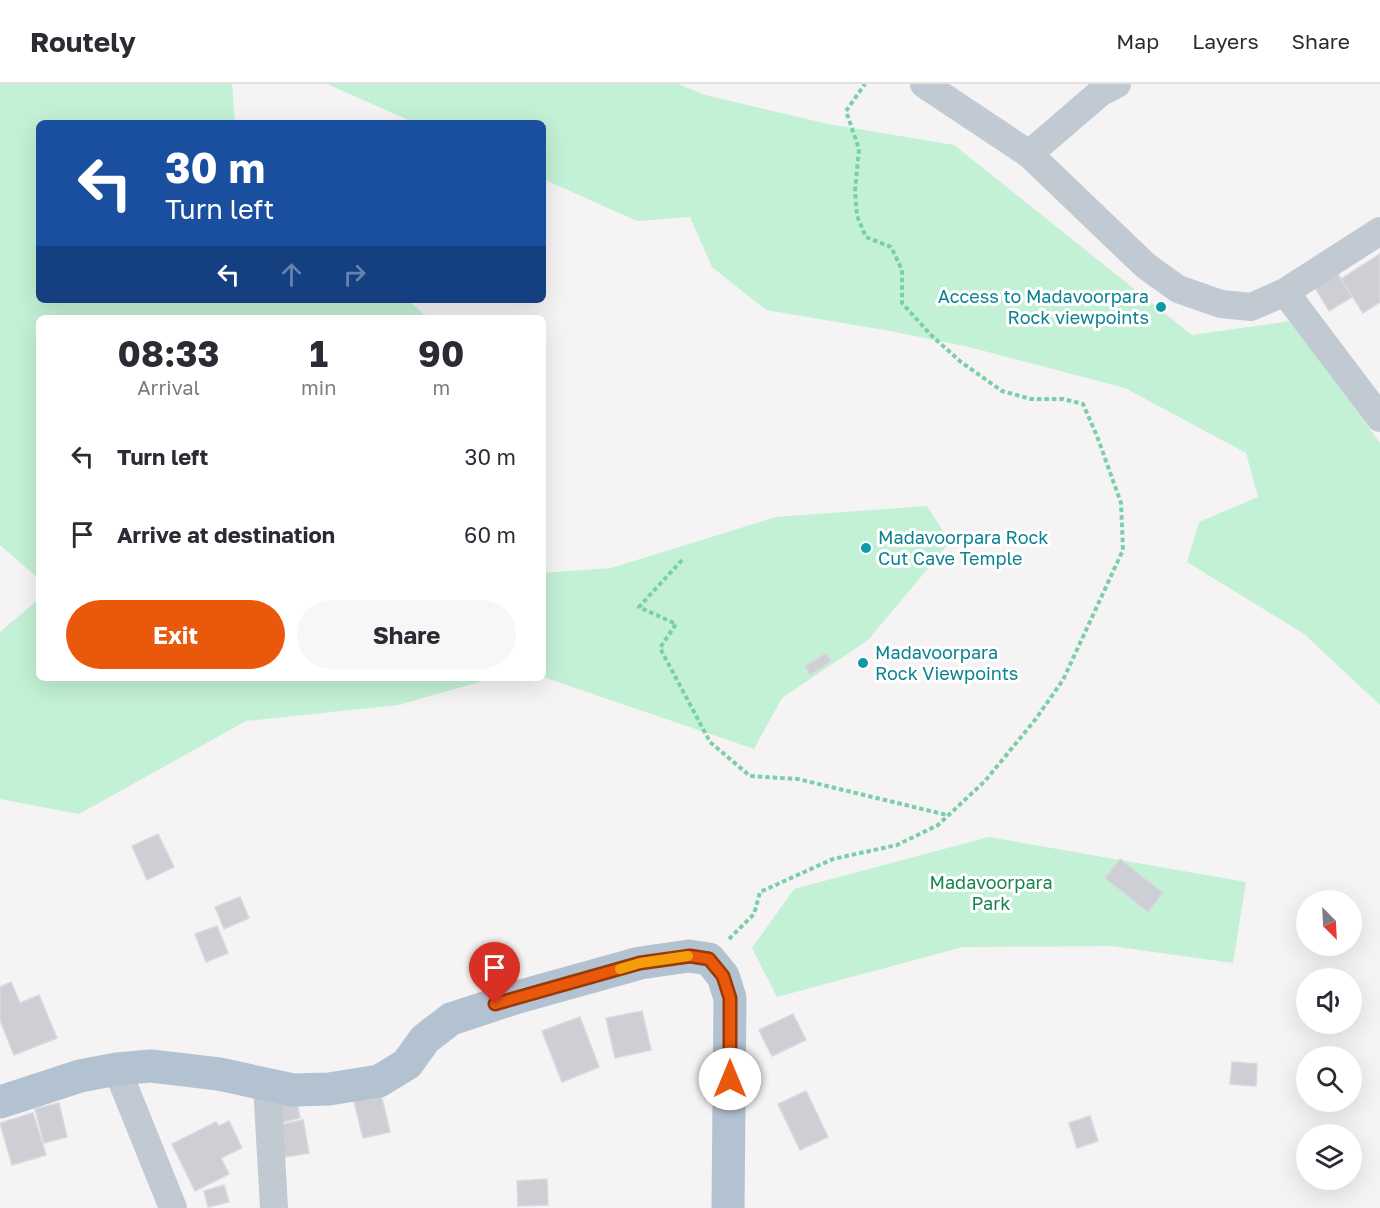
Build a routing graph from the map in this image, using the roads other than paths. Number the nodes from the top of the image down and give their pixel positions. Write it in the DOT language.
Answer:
graph roads {
  1 [pos="924,84"];
  2 [pos="1117,84"];
  3 [pos="1029,154"];
  4 [pos="1380,231"];
  5 [pos="1285,292"];
  6 [pos="1380,418"];
  7 [pos="117,1069"];
  8 [pos="267,1085"];
  9 [pos="0,1102"];
  10 [pos="173,1208"];
  11 [pos="274,1208"];
  12 [pos="728,1208"];
  1 -- 3 [label="street"];
  2 -- 3 [label="street"];
  3 -- 5 [label="street"];
  4 -- 5 [label="street"];
  5 -- 6 [label="street"];
  7 -- 8 [label="main road"];
  7 -- 9 [label="main road"];
  7 -- 10 [label="street"];
  8 -- 11 [label="street"];
  8 -- 12 [label="main road"];
}
